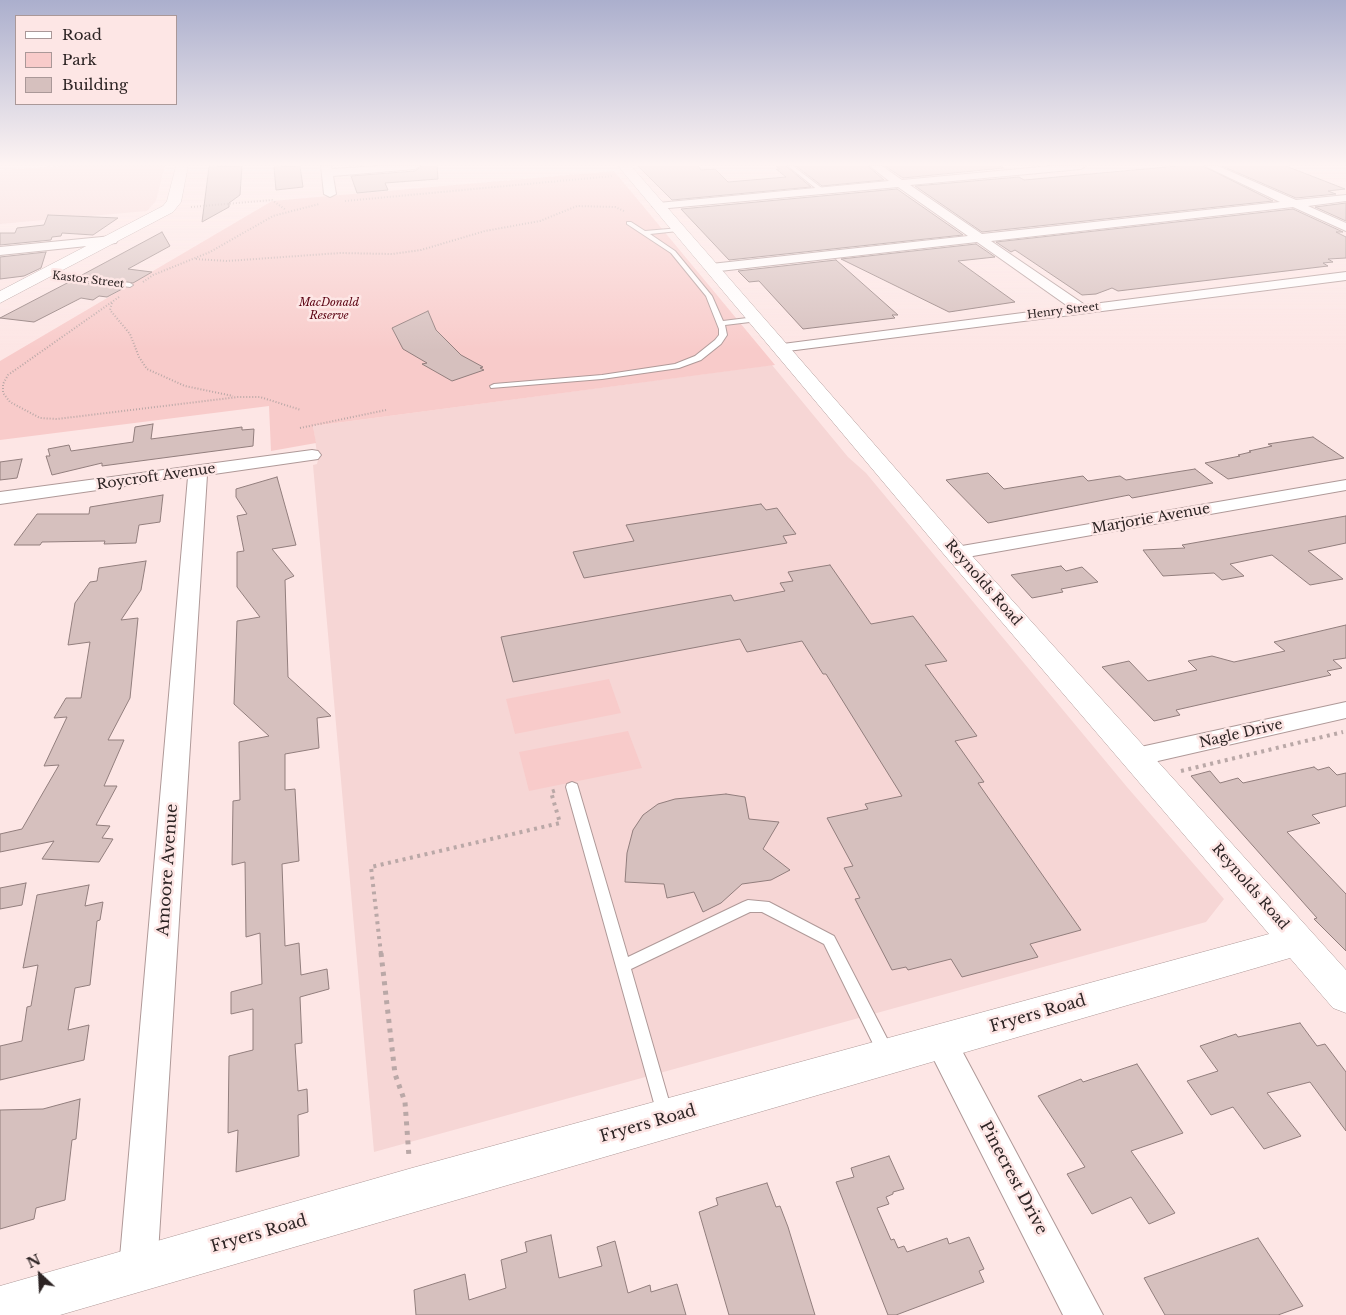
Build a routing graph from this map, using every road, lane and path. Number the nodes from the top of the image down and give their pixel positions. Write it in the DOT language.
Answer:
graph roads {
  1 [pos="135,227"];
  2 [pos="251,227"];
  3 [pos="505,227"];
  4 [pos="636,227"];
  5 [pos="963,227"];
  6 [pos="1082,227"];
  7 [pos="678,229"];
  8 [pos="645,233"];
  9 [pos="980,239"];
  10 [pos="112,240"];
  11 [pos="54,246"];
  12 [pos="94,249"];
  13 [pos="0,251"];
  14 [pos="193,259"];
  15 [pos="711,268"];
  16 [pos="46,274"];
  17 [pos="1346,276"];
  18 [pos="140,283"];
  19 [pos="130,285"];
  20 [pos="123,292"];
  21 [pos="121,296"];
  22 [pos="0,298"];
  23 [pos="114,300"];
  24 [pos="1080,309"];
  25 [pos="755,319"];
  26 [pos="720,323"];
  27 [pos="780,348"];
  28 [pos="494,386"];
  29 [pos="238,397"];
  30 [pos="301,410"];
  31 [pos="386,410"];
  32 [pos="300,428"];
  33 [pos="312,455"];
  34 [pos="198,471"];
  35 [pos="1346,485"];
  36 [pos="0,498"];
  37 [pos="956,553"];
  38 [pos="1346,710"];
  39 [pos="1346,732"];
  40 [pos="1136,757"];
  41 [pos="1175,772"];
  42 [pos="572,787"];
  43 [pos="551,792"];
  44 [pos="1297,941"];
  45 [pos="623,966"];
  46 [pos="1346,996"];
  47 [pos="941,1042"];
  48 [pos="888,1056"];
  49 [pos="666,1119"];
  50 [pos="412,1190"];
  51 [pos="138,1269"];
  52 [pos="0,1309"];
  53 [pos="1084,1315"];
  1 -- 10 [label="street"];
  2 -- 14 [label="path"];
  3 -- 14 [label="path"];
  4 -- 8 [label="lane"];
  5 -- 9 [label="street"];
  6 -- 9 [label="street"];
  7 -- 8 [label="lane"];
  7 -- 15 [label="street, Reynolds Road"];
  8 -- 26 [label="lane"];
  9 -- 15 [label="street"];
  9 -- 24 [label="street"];
  10 -- 11 [label="street"];
  10 -- 12 [label="street"];
  11 -- 12 [label="street"];
  11 -- 13 [label="street"];
  12 -- 16 [label="street"];
  14 -- 18 [label="path"];
  15 -- 25 [label="street, Reynolds Road"];
  16 -- 19 [label="lane, Kastor Street"];
  16 -- 22 [label="street"];
  17 -- 24 [label="street, Henry Street"];
  20 -- 23 [label="path"];
  21 -- 23 [label="path"];
  23 -- 29 [label="path"];
  23 -- 29 [label="path"];
  24 -- 27 [label="street, Henry Street"];
  25 -- 26 [label="lane"];
  25 -- 27 [label="street, Reynolds Road"];
  26 -- 28 [label="lane"];
  27 -- 37 [label="street, Reynolds Road"];
  29 -- 30 [label="path"];
  31 -- 32 [label="path"];
  33 -- 34 [label="street, Roycroft Avenue"];
  34 -- 36 [label="street, Roycroft Avenue"];
  34 -- 51 [label="street, Amoore Avenue"];
  35 -- 37 [label="street, Marjorie Avenue"];
  37 -- 40 [label="street, Reynolds Road"];
  38 -- 40 [label="street, Nagle Drive"];
  39 -- 41 [label="path"];
  40 -- 44 [label="street, Reynolds Road"];
  42 -- 45 [label="lane"];
  43 -- 50 [label="path"];
  44 -- 46 [label="street, Reynolds Road"];
  44 -- 47 [label="street, Fryers Road"];
  45 -- 48 [label="lane"];
  45 -- 49 [label="lane"];
  47 -- 48 [label="street, Fryers Road"];
  47 -- 53 [label="street, Pinecrest Drive"];
  48 -- 49 [label="street, Fryers Road"];
  49 -- 50 [label="street, Fryers Road"];
  50 -- 51 [label="street, Fryers Road"];
  51 -- 52 [label="street, Fryers Road"];
}
